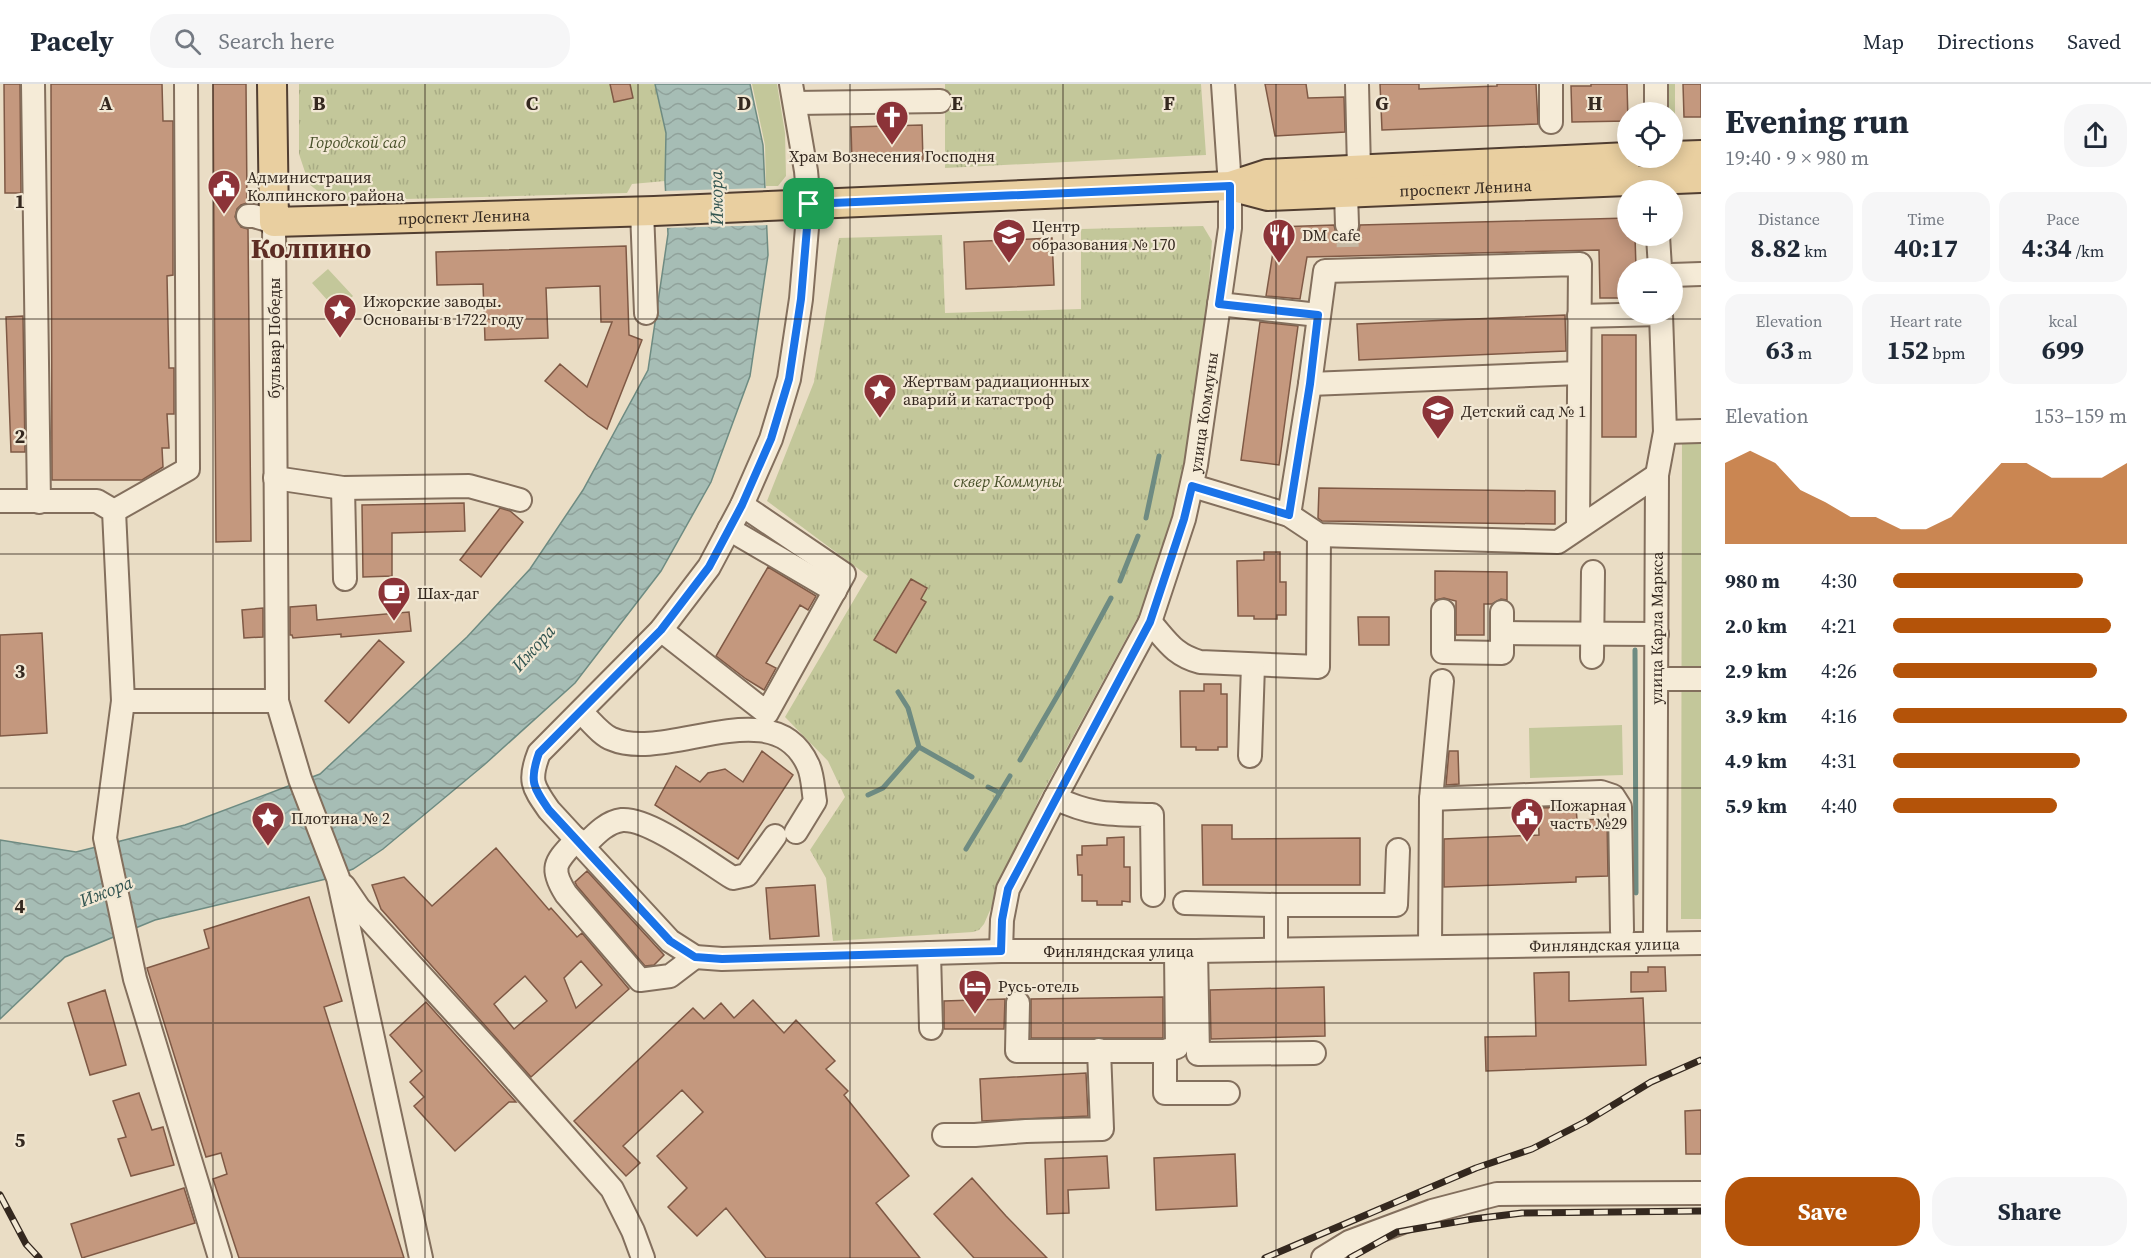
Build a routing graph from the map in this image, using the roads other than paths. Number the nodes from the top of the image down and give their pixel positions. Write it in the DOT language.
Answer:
graph roads {
  1 [pos="33,84"];
  2 [pos="186,84"];
  3 [pos="272,84"];
  4 [pos="1223,84"];
  5 [pos="1357,84"];
  6 [pos="1551,84"];
  7 [pos="1656,84"];
  8 [pos="793,94"];
  9 [pos="940,101"];
  10 [pos="1656,102"];
  11 [pos="1551,122"];
  12 [pos="1701,155"];
  13 [pos="1617,158"];
  14 [pos="1661,171"];
  15 [pos="1701,178"];
  16 [pos="1353,181"];
  17 [pos="1230,186"];
  18 [pos="809,204"];
  19 [pos="648,211"];
  20 [pos="261,219"];
  21 [pos="1347,225"];
  22 [pos="1701,274"];
  23 [pos="1683,275"];
  24 [pos="1219,304"];
  25 [pos="646,313"];
  26 [pos="1318,315"];
  27 [pos="1617,315"];
  28 [pos="1579,316"];
  29 [pos="1661,324"];
  30 [pos="1579,373"];
  31 [pos="1310,384"];
  32 [pos="1701,430"];
  33 [pos="1665,432"];
  34 [pos="1657,475"];
  35 [pos="275,478"];
  36 [pos="1192,486"];
  37 [pos="343,488"];
  38 [pos="520,500"];
  39 [pos="0,501"];
  40 [pos="39,502"];
  41 [pos="742,505"];
  42 [pos="114,511"];
  43 [pos="1289,515"];
  44 [pos="1578,527"];
  45 [pos="729,529"];
  46 [pos="1319,534"];
  47 [pos="1593,572"];
  48 [pos="345,579"];
  49 [pos="835,591"];
  50 [pos="1443,611"];
  51 [pos="1150,622"];
  52 [pos="661,630"];
  53 [pos="1592,634"];
  54 [pos="1657,634"];
  55 [pos="1592,657"];
  56 [pos="1253,665"];
  57 [pos="1657,679"];
  58 [pos="1701,679"];
  59 [pos="1442,681"];
  60 [pos="123,701"];
  61 [pos="277,701"];
  62 [pos="581,712"];
  63 [pos="1250,756"];
  64 [pos="1055,798"];
  65 [pos="1431,799"];
  66 [pos="580,842"];
  67 [pos="1398,850"];
  68 [pos="338,878"];
  69 [pos="1154,895"];
  70 [pos="1185,903"];
  71 [pos="1276,905"];
  72 [pos="1622,931"];
  73 [pos="1655,943"];
  74 [pos="1701,943"];
  75 [pos="1430,947"];
  76 [pos="1276,949"];
  77 [pos="1001,951"];
  78 [pos="1186,951"];
  79 [pos="929,953"];
  80 [pos="695,957"];
  81 [pos="1018,1003"];
  82 [pos="931,1028"];
  83 [pos="1099,1050"];
  84 [pos="1165,1051"];
  85 [pos="1314,1053"];
  86 [pos="1228,1093"];
  87 [pos="944,1135"];
  88 [pos="1701,1194"];
  89 [pos="220,1258"];
  90 [pos="421,1258"];
  91 [pos="642,1258"];
  92 [pos="1323,1258"];
  1 -- 40 [label="street"];
  2 -- 42 [label="street"];
  3 -- 20 [label="main road, бульвар Победы"];
  4 -- 17 [label="street, улица Коммуны"];
  5 -- 16 [label="street"];
  6 -- 11 [label="street"];
  7 -- 10 [label="street"];
  8 -- 9 [label="street"];
  8 -- 18 [label="street, Финляндская улица"];
  12 -- 14 [label="main road, проспект Ленина"];
  13 -- 16 [label="main road, проспект Ленина"];
  14 -- 15 [label="main road, проспект Ленина"];
  14 -- 16 [label="main road, проспект Ленина"];
  16 -- 17 [label="main road, проспект Ленина"];
  16 -- 21 [label="street"];
  17 -- 18 [label="main road, проспект Ленина"];
  17 -- 24 [label="street, улица Коммуны"];
  18 -- 19 [label="main road, проспект Ленина"];
  18 -- 41 [label="street, Финляндская улица"];
  19 -- 20 [label="main road, проспект Ленина"];
  19 -- 25 [label="street"];
  20 -- 35 [label="street, бульвар Победы"];
  22 -- 23 [label="street"];
  24 -- 26 [label="street"];
  24 -- 36 [label="street, улица Коммуны"];
  26 -- 28 [label="street"];
  26 -- 31 [label="street"];
  27 -- 28 [label="street"];
  28 -- 30 [label="street"];
  29 -- 33 [label="street, улица Карла Маркса"];
  30 -- 31 [label="street"];
  30 -- 44 [label="street"];
  31 -- 43 [label="street"];
  32 -- 33 [label="street"];
  33 -- 34 [label="street, улица Карла Маркса"];
  34 -- 44 [label="street"];
  34 -- 54 [label="street, улица Карла Маркса"];
  35 -- 37 [label="street"];
  35 -- 61 [label="street, бульвар Победы"];
  36 -- 43 [label="street"];
  36 -- 51 [label="street, улица Коммуны"];
  37 -- 38 [label="street"];
  37 -- 48 [label="street"];
  39 -- 40 [label="street"];
  40 -- 42 [label="street"];
  41 -- 45 [label="street, Финляндская улица"];
  41 -- 49 [label="street"];
  42 -- 60 [label="street"];
  43 -- 46 [label="street"];
  44 -- 46 [label="street"];
  45 -- 49 [label="street"];
  45 -- 52 [label="street, Финляндская улица"];
  46 -- 56 [label="street"];
  47 -- 53 [label="street"];
  49 -- 52 [label="street"];
  50 -- 53 [label="street"];
  51 -- 56 [label="street"];
  51 -- 64 [label="street, улица Коммуны"];
  52 -- 62 [label="street, Финляндская улица"];
  53 -- 54 [label="street"];
  53 -- 55 [label="street"];
  54 -- 57 [label="street, улица Карла Маркса"];
  56 -- 63 [label="street"];
  57 -- 58 [label="street"];
  57 -- 73 [label="street, улица Карла Маркса"];
  59 -- 65 [label="street"];
  60 -- 61 [label="street"];
  60 -- 89 [label="street"];
  61 -- 68 [label="street, бульвар Победы"];
  62 -- 66 [label="street, Финляндская улица"];
  62 -- 66 [label="street"];
  64 -- 69 [label="street"];
  64 -- 77 [label="street, улица Коммуны"];
  65 -- 72 [label="street"];
  65 -- 75 [label="street"];
  66 -- 80 [label="street, Финляндская улица"];
  66 -- 80 [label="street"];
  67 -- 71 [label="street"];
  68 -- 90 [label="street"];
  68 -- 91 [label="street"];
  70 -- 71 [label="street"];
  71 -- 76 [label="street"];
  73 -- 74 [label="street, Финляндская улица"];
  73 -- 75 [label="street, Финляндская улица"];
  75 -- 76 [label="street, Финляндская улица"];
  76 -- 78 [label="street, Финляндская улица"];
  77 -- 78 [label="street, Финляндская улица"];
  77 -- 79 [label="street, Финляндская улица"];
  78 -- 84 [label="street"];
  78 -- 85 [label="street"];
  79 -- 80 [label="street, Финляндская улица"];
  79 -- 82 [label="street"];
  81 -- 83 [label="street"];
  83 -- 84 [label="street"];
  83 -- 87 [label="street"];
  84 -- 86 [label="street"];
  88 -- 92 [label="street"];
}
